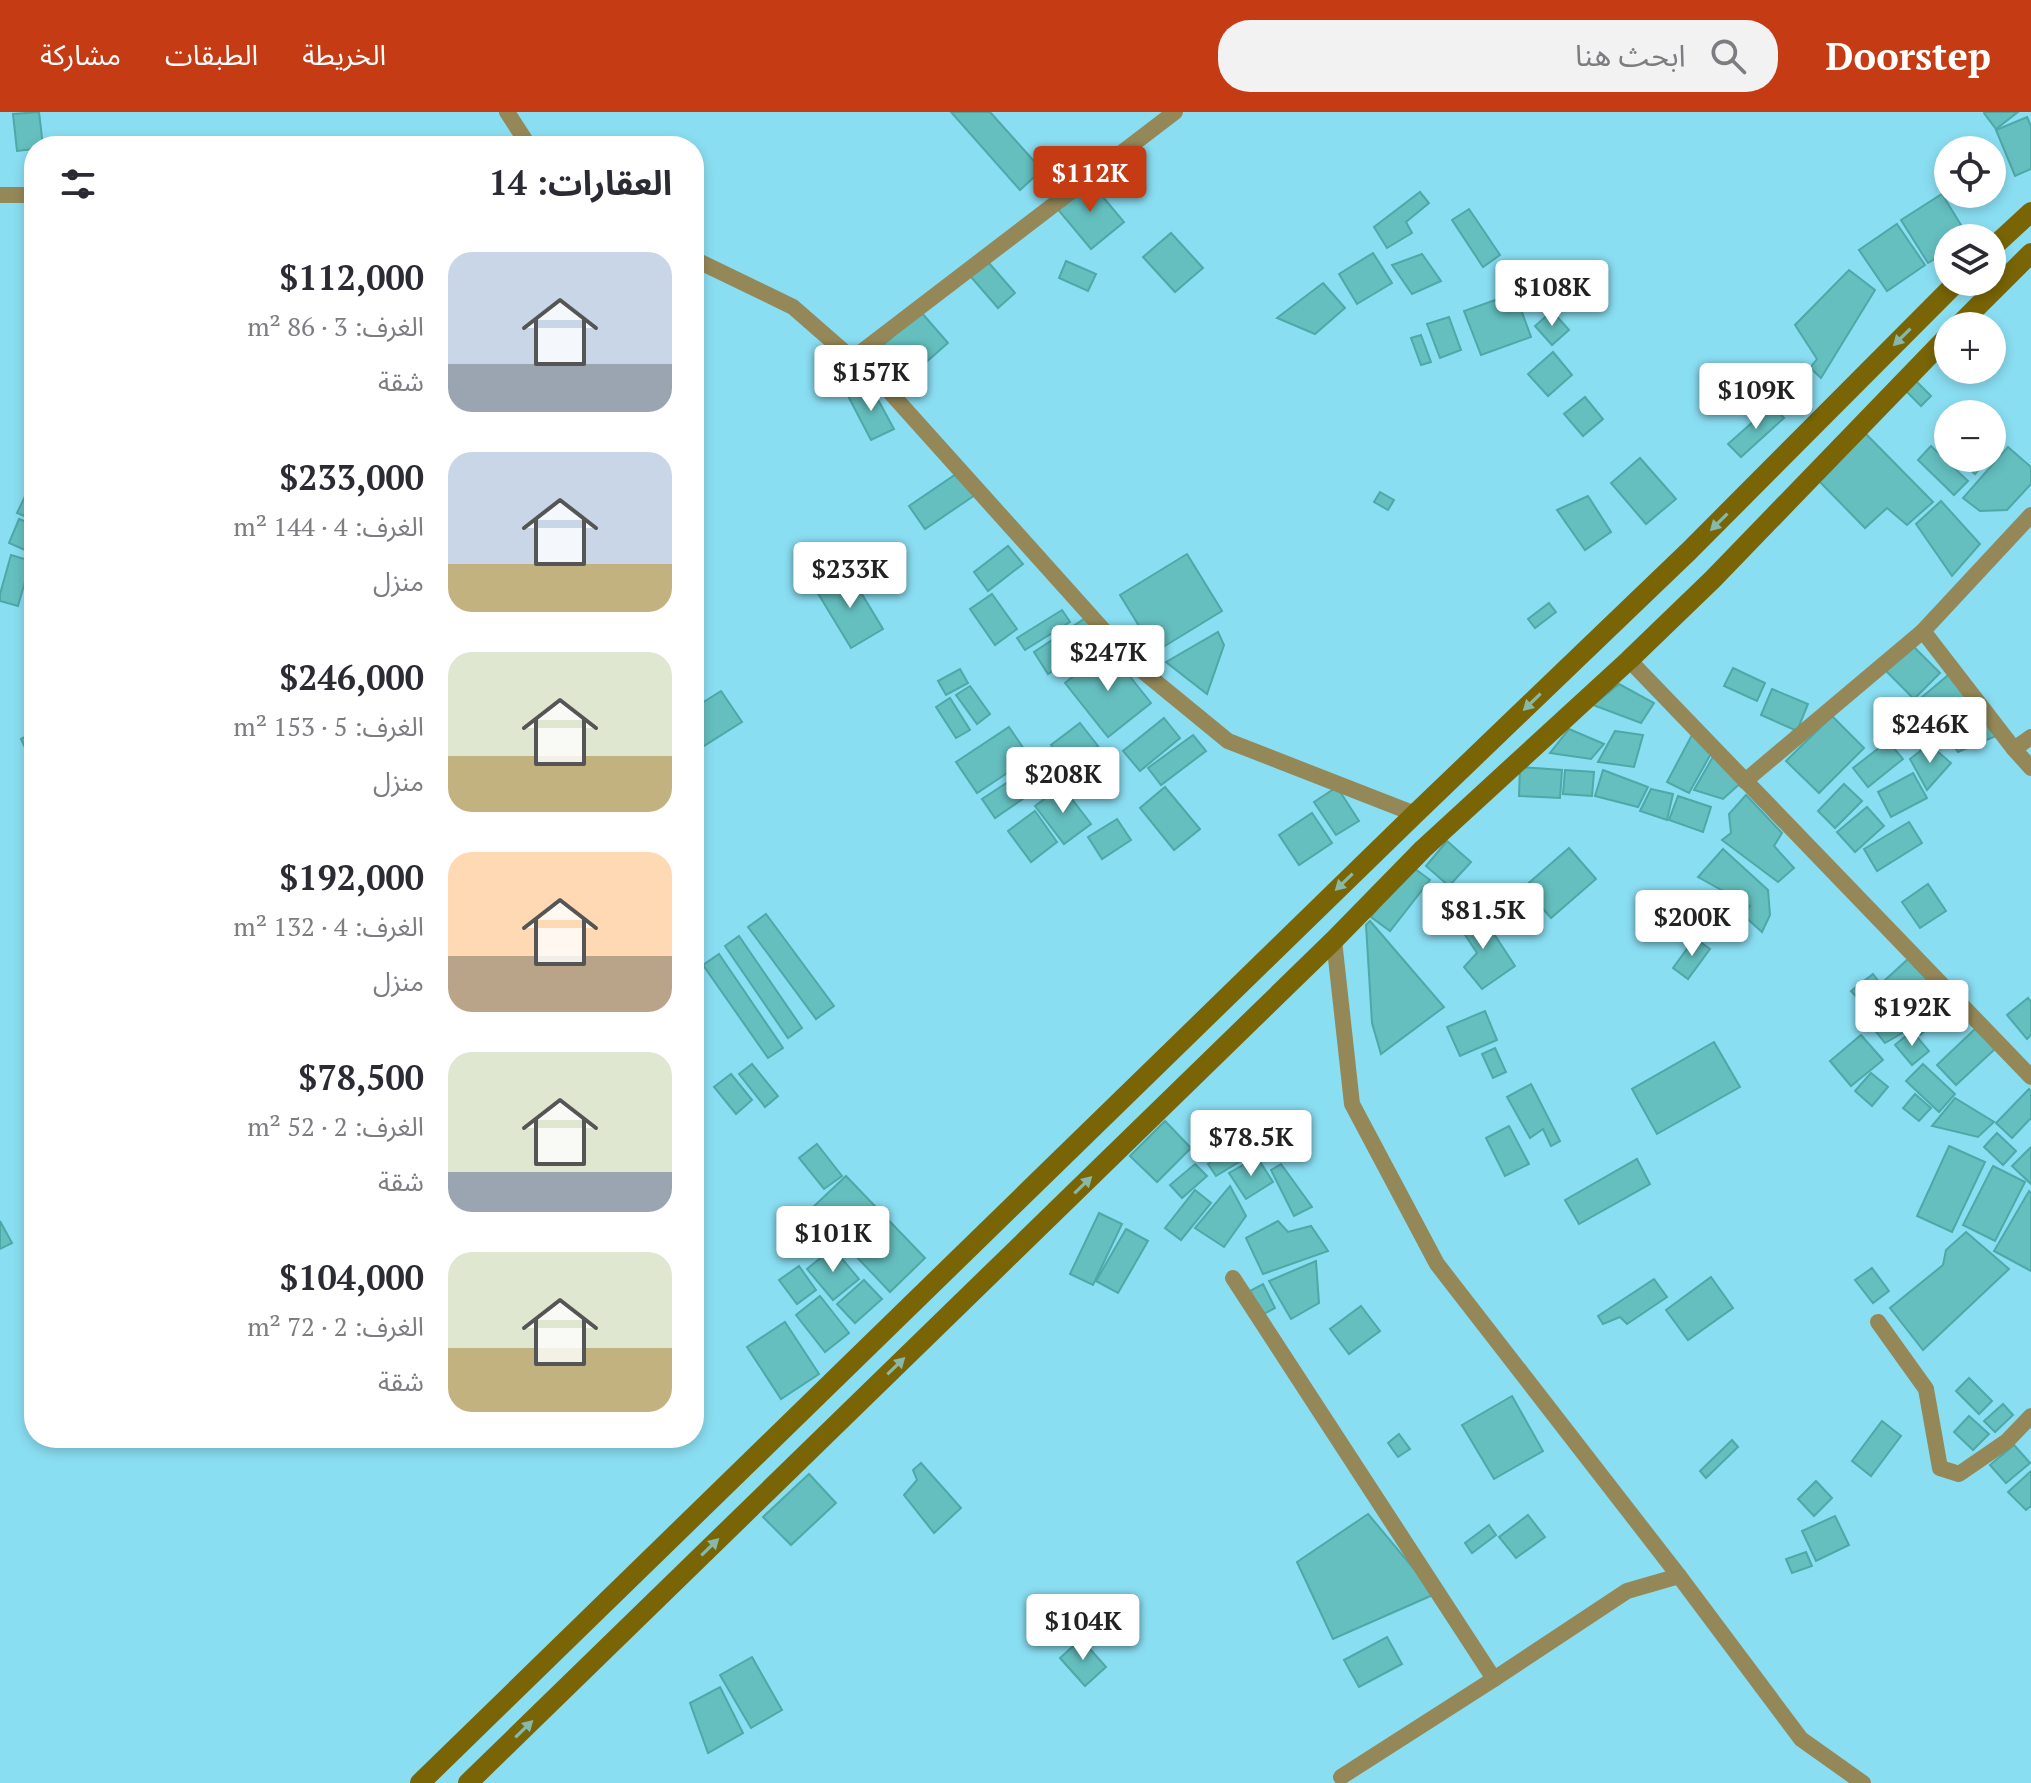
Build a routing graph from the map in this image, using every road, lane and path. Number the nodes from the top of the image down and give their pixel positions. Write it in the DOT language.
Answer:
graph roads {
  1 [pos="507,112"];
  2 [pos="1175,112"];
  3 [pos="523,136"];
  4 [pos="0,195"];
  5 [pos="24,195"];
  6 [pos="2031,212"];
  7 [pos="2006,235"];
  8 [pos="2031,253"];
  9 [pos="704,264"];
  10 [pos="2006,270"];
  11 [pos="2009,273"];
  12 [pos="1943,296"];
  13 [pos="1971,312"];
  14 [pos="1934,350"];
  15 [pos="852,359"];
  16 [pos="2031,515"];
  17 [pos="1689,551"];
  18 [pos="1713,579"];
  19 [pos="1923,631"];
  20 [pos="1629,660"];
  21 [pos="2031,737"];
  22 [pos="2014,749"];
  23 [pos="2031,768"];
  24 [pos="1745,781"];
  25 [pos="1415,814"];
  26 [pos="1334,940"];
  27 [pos="1268,957"];
  28 [pos="1294,980"];
  29 [pos="2031,1077"];
  30 [pos="1233,1278"];
  31 [pos="1878,1322"];
  32 [pos="2031,1416"];
  33 [pos="1679,1576"];
  34 [pos="1494,1679"];
  35 [pos="1341,1777"];
  36 [pos="420,1783"];
  37 [pos="468,1783"];
  38 [pos="1863,1783"];
  1 -- 3 [label="street"];
  2 -- 15 [label="street"];
  4 -- 5 [label="street"];
  6 -- 7 [label="main road"];
  8 -- 11 [label="main road"];
  9 -- 15 [label="street"];
  10 -- 11 [label="main road"];
  11 -- 13 [label="main road"];
  12 -- 17 [label="main road, one-way"];
  14 -- 18 [label="main road"];
  15 -- 25 [label="street"];
  16 -- 19 [label="street"];
  17 -- 18 [label="main road"];
  17 -- 25 [label="main road, one-way"];
  18 -- 20 [label="main road"];
  19 -- 22 [label="street"];
  19 -- 24 [label="street"];
  20 -- 24 [label="street"];
  20 -- 26 [label="main road"];
  21 -- 22 [label="street"];
  22 -- 23 [label="street"];
  24 -- 29 [label="street"];
  25 -- 27 [label="main road, one-way"];
  26 -- 28 [label="main road"];
  26 -- 33 [label="street"];
  27 -- 28 [label="main road"];
  27 -- 36 [label="main road"];
  37 -- 28 [label="main road, one-way"];
  30 -- 34 [label="street"];
  31 -- 32 [label="street"];
  33 -- 34 [label="street"];
  33 -- 38 [label="street"];
  34 -- 35 [label="street"];
}
